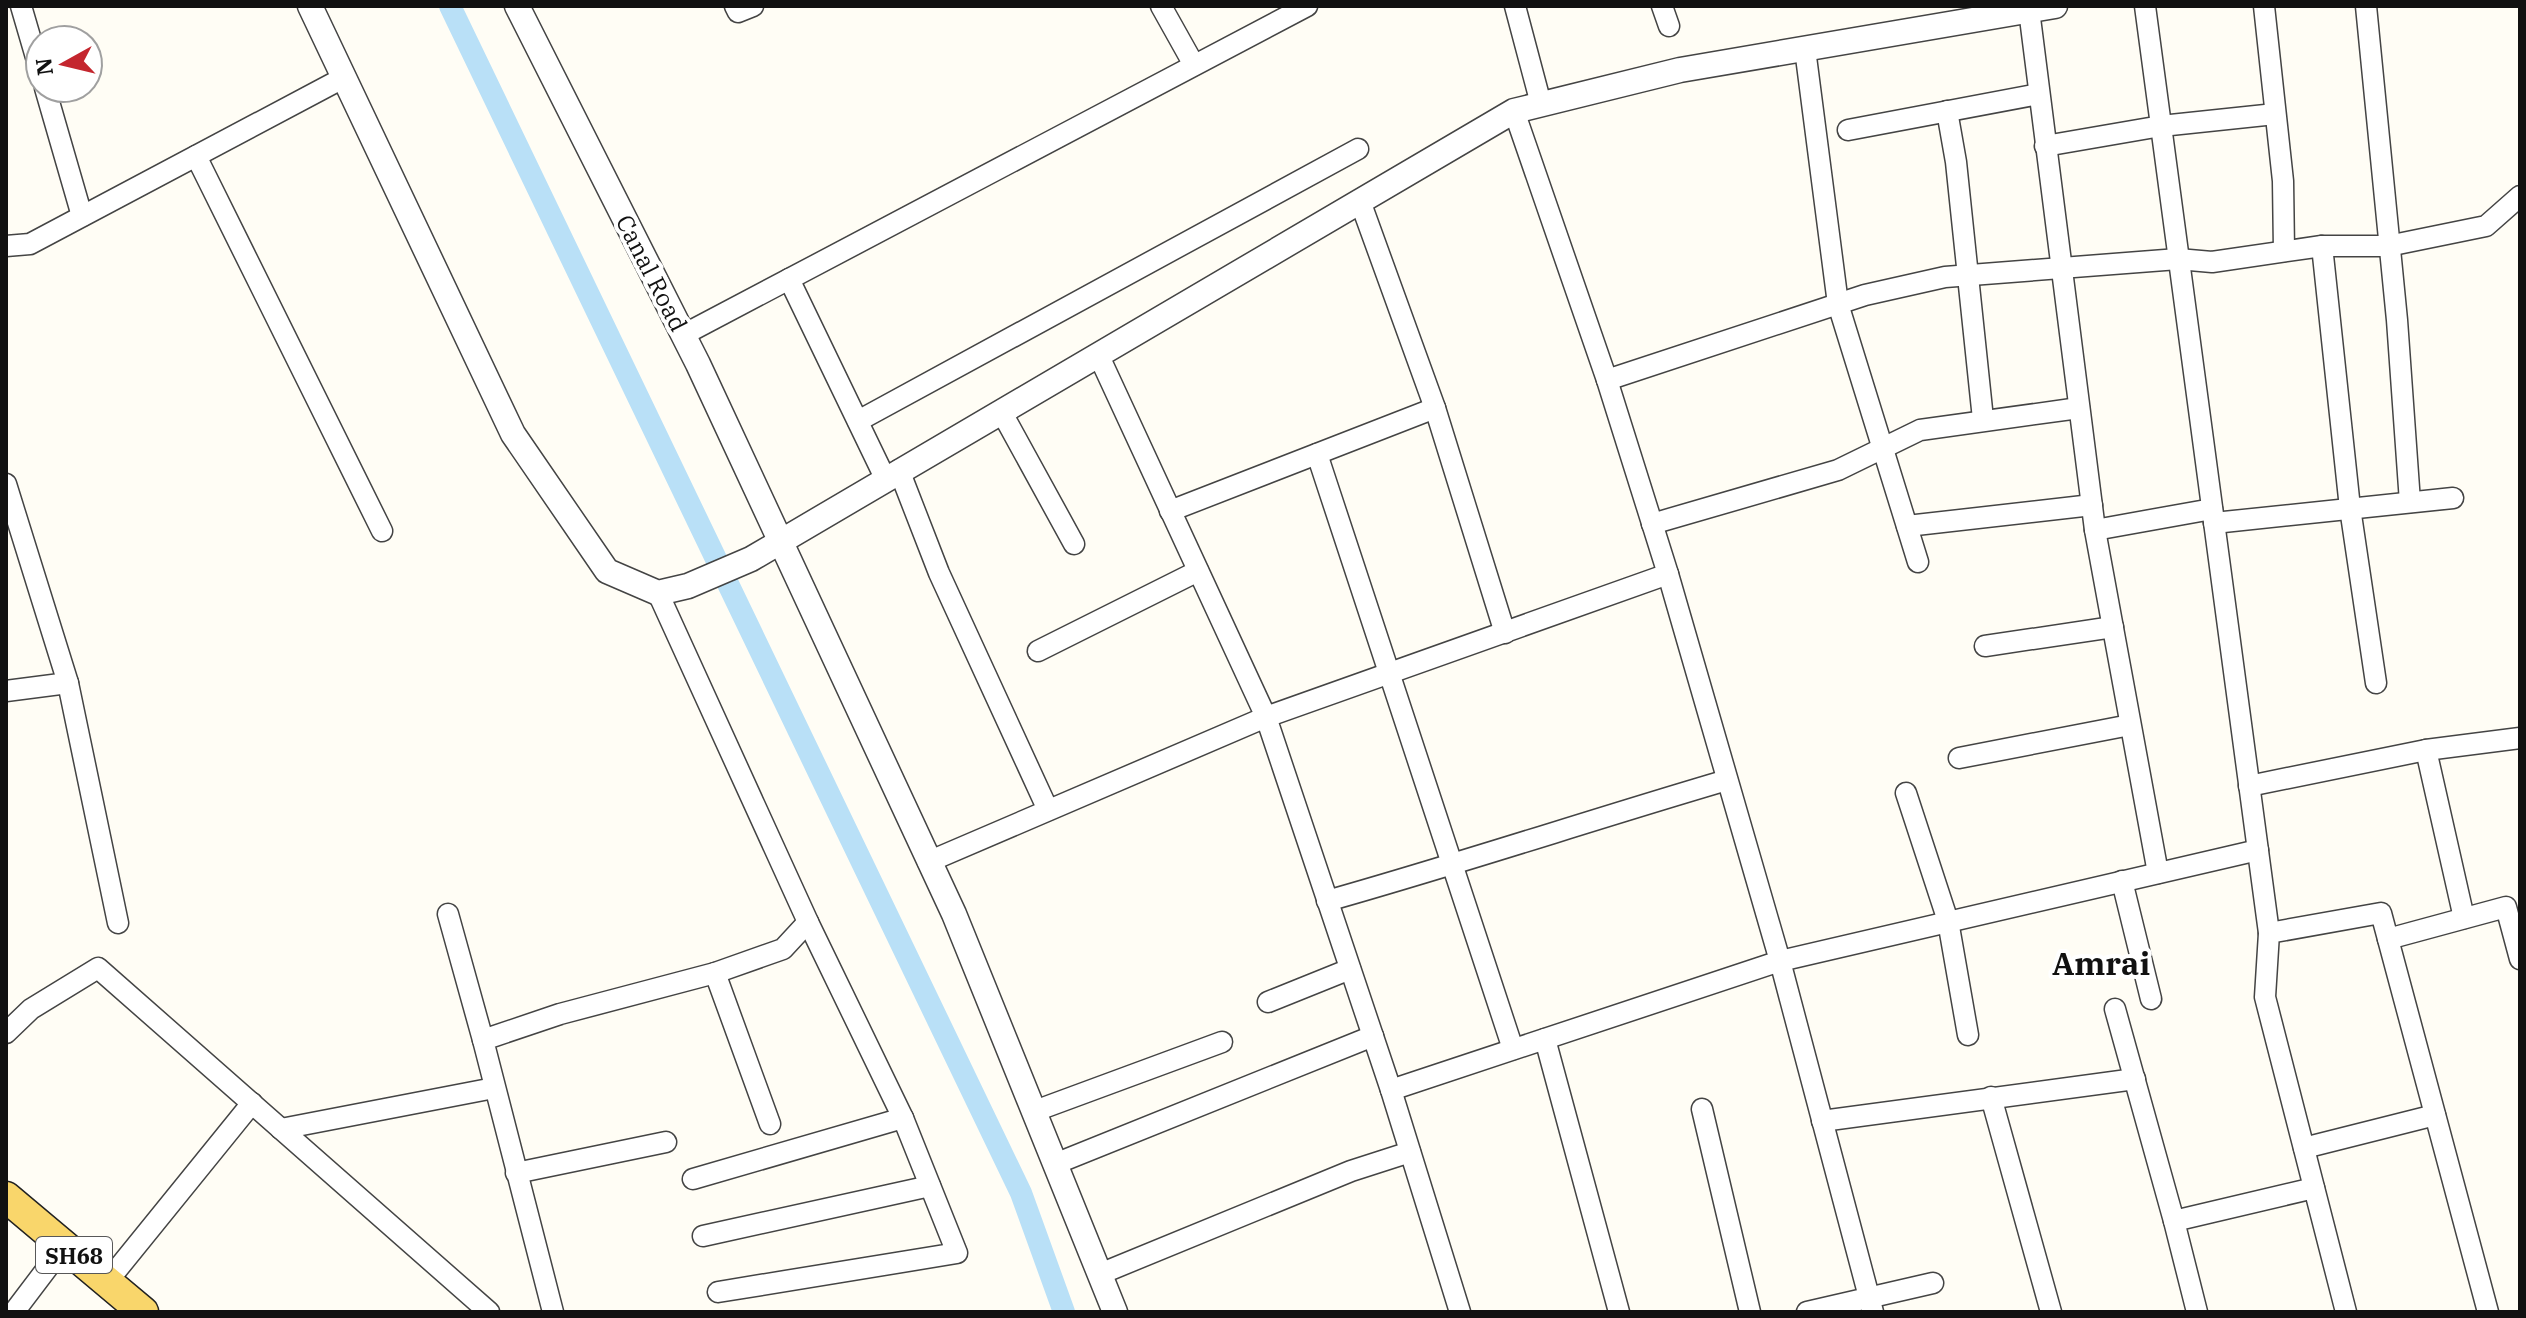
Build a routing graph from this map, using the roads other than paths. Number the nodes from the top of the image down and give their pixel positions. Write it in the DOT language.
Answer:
graph roads {
  1 [pos="310,6"];
  2 [pos="517,6"];
  3 [pos="735,6"];
  4 [pos="753,6"];
  5 [pos="1161,6"];
  6 [pos="1307,6"];
  7 [pos="1515,6"];
  8 [pos="1662,6"];
  9 [pos="2055,6"];
  10 [pos="2145,6"];
  11 [pos="2264,6"];
  12 [pos="2366,6"];
  13 [pos="2029,10"];
  14 [pos="1283,12"];
  15 [pos="1669,26"];
  16 [pos="1805,49"];
  17 [pos="1194,65"];
  18 [pos="343,78"];
  19 [pos="2039,94"];
  20 [pos="50,104"];
  21 [pos="1541,104"];
  22 [pos="1514,111"];
  23 [pos="1947,111"];
  24 [pos="2275,114"];
  25 [pos="2161,126"];
  26 [pos="1848,130"];
  27 [pos="2045,146"];
  28 [pos="1358,149"];
  29 [pos="196,156"];
  30 [pos="2520,196"];
  31 [pos="1360,201"];
  32 [pos="82,216"];
  33 [pos="6,246"];
  34 [pos="2322,246"];
  35 [pos="2388,246"];
  36 [pos="2284,251"];
  37 [pos="2178,259"];
  38 [pos="2060,270"];
  39 [pos="1968,275"];
  40 [pos="789,279"];
  41 [pos="1838,304"];
  42 [pos="683,335"];
  43 [pos="1098,354"];
  44 [pos="1607,380"];
  45 [pos="1435,408"];
  46 [pos="2079,408"];
  47 [pos="1001,411"];
  48 [pos="1983,419"];
  49 [pos="858,421"];
  50 [pos="1884,446"];
  51 [pos="1317,454"];
  52 [pos="892,474"];
  53 [pos="6,484"];
  54 [pos="2453,498"];
  55 [pos="2410,502"];
  56 [pos="2092,505"];
  57 [pos="2350,508"];
  58 [pos="1170,511"];
  59 [pos="2213,516"];
  60 [pos="1652,524"];
  61 [pos="1907,526"];
  62 [pos="2095,530"];
  63 [pos="382,531"];
  64 [pos="781,542"];
  65 [pos="1074,544"];
  66 [pos="1918,562"];
  67 [pos="1198,571"];
  68 [pos="1668,574"];
  69 [pos="658,593"];
  70 [pos="2113,627"];
  71 [pos="1505,633"];
  72 [pos="1985,646"];
  73 [pos="1038,651"];
  74 [pos="1392,673"];
  75 [pos="68,683"];
  76 [pos="2376,683"];
  77 [pos="6,691"];
  78 [pos="1266,717"];
  79 [pos="2130,725"];
  80 [pos="2520,738"];
  81 [pos="2426,750"];
  82 [pos="1959,758"];
  83 [pos="1727,780"];
  84 [pos="2249,786"];
  85 [pos="1906,793"];
  86 [pos="1048,810"];
  87 [pos="2258,850"];
  88 [pos="928,862"];
  89 [pos="1454,865"];
  90 [pos="2158,873"];
  91 [pos="2122,881"];
  92 [pos="1327,901"];
  93 [pos="448,914"];
  94 [pos="2464,918"];
  95 [pos="1948,921"];
  96 [pos="808,922"];
  97 [pos="118,923"];
  98 [pos="2269,933"];
  99 [pos="2388,939"];
  100 [pos="2520,959"];
  101 [pos="1780,961"];
  102 [pos="1350,969"];
  103 [pos="715,973"];
  104 [pos="2151,999"];
  105 [pos="1268,1002"];
  106 [pos="2115,1009"];
  107 [pos="6,1033"];
  108 [pos="1968,1035"];
  109 [pos="1373,1036"];
  110 [pos="1545,1039"];
  111 [pos="483,1040"];
  112 [pos="1222,1042"];
  113 [pos="1513,1049"];
  114 [pos="2135,1079"];
  115 [pos="494,1088"];
  116 [pos="1391,1090"];
  117 [pos="1991,1097"];
  118 [pos="252,1103"];
  119 [pos="1702,1109"];
  120 [pos="1035,1111"];
  121 [pos="2435,1115"];
  122 [pos="903,1118"];
  123 [pos="1822,1121"];
  124 [pos="770,1124"];
  125 [pos="281,1129"];
  126 [pos="666,1142"];
  127 [pos="2304,1148"];
  128 [pos="1410,1152"];
  129 [pos="1055,1164"];
  130 [pos="516,1173"];
  131 [pos="693,1179"];
  132 [pos="930,1186"];
  133 [pos="2314,1188"];
  134 [pos="6,1197"];
  135 [pos="2174,1221"];
  136 [pos="703,1236"];
  137 [pos="64,1246"];
  138 [pos="1100,1274"];
  139 [pos="107,1282"];
  140 [pos="1933,1283"];
  141 [pos="718,1292"];
  142 [pos="1871,1305"];
  143 [pos="14,1312"];
  144 [pos="143,1312"];
  145 [pos="489,1312"];
  146 [pos="553,1312"];
  147 [pos="1115,1312"];
  148 [pos="1460,1312"];
  149 [pos="1619,1312"];
  150 [pos="1750,1312"];
  151 [pos="1807,1312"];
  152 [pos="2051,1312"];
  153 [pos="2197,1312"];
  154 [pos="2346,1312"];
  155 [pos="2488,1312"];
  1 -- 18 [label="street"];
  2 -- 42 [label="street, Canal Road"];
  3 -- 4 [label="street"];
  5 -- 17 [label="street"];
  6 -- 14 [label="street"];
  7 -- 21 [label="street"];
  8 -- 15 [label="street"];
  9 -- 13 [label="street"];
  10 -- 25 [label="street"];
  11 -- 24 [label="street"];
  12 -- 35 [label="street"];
  13 -- 16 [label="street"];
  13 -- 19 [label="street"];
  14 -- 17 [label="street"];
  16 -- 21 [label="street"];
  16 -- 41 [label="street"];
  17 -- 40 [label="street"];
  18 -- 29 [label="street"];
  18 -- 69 [label="street"];
  19 -- 23 [label="street"];
  19 -- 27 [label="street"];
  20 -- 32 [label="street"];
  21 -- 22 [label="street"];
  22 -- 31 [label="street"];
  22 -- 44 [label="street"];
  23 -- 26 [label="street"];
  23 -- 39 [label="street"];
  24 -- 25 [label="street"];
  24 -- 36 [label="street"];
  25 -- 27 [label="street"];
  25 -- 37 [label="street"];
  27 -- 38 [label="street"];
  28 -- 49 [label="street"];
  29 -- 32 [label="street"];
  29 -- 63 [label="street"];
  30 -- 35 [label="street"];
  31 -- 43 [label="street"];
  31 -- 45 [label="street"];
  32 -- 33 [label="street"];
  34 -- 35 [label="street"];
  34 -- 36 [label="street"];
  34 -- 57 [label="street"];
  35 -- 55 [label="street"];
  36 -- 37 [label="street"];
  37 -- 38 [label="street"];
  37 -- 59 [label="street"];
  38 -- 39 [label="street"];
  38 -- 46 [label="street"];
  39 -- 41 [label="street"];
  39 -- 48 [label="street"];
  40 -- 42 [label="street"];
  40 -- 49 [label="street"];
  41 -- 44 [label="street"];
  41 -- 50 [label="street"];
  42 -- 64 [label="street, Canal Road"];
  43 -- 47 [label="street"];
  43 -- 58 [label="street"];
  44 -- 60 [label="street"];
  45 -- 51 [label="street"];
  45 -- 71 [label="street"];
  46 -- 48 [label="street"];
  46 -- 56 [label="street"];
  47 -- 52 [label="street"];
  47 -- 65 [label="street"];
  48 -- 50 [label="street"];
  49 -- 52 [label="street"];
  50 -- 60 [label="street"];
  50 -- 61 [label="street"];
  51 -- 58 [label="street"];
  51 -- 74 [label="street"];
  52 -- 64 [label="street"];
  52 -- 86 [label="street"];
  53 -- 75 [label="street"];
  54 -- 55 [label="street"];
  55 -- 57 [label="street"];
  56 -- 61 [label="street"];
  56 -- 62 [label="street"];
  57 -- 59 [label="street"];
  57 -- 76 [label="street"];
  58 -- 67 [label="street"];
  59 -- 62 [label="street"];
  59 -- 84 [label="street"];
  60 -- 68 [label="street"];
  61 -- 66 [label="street"];
  62 -- 70 [label="street"];
  64 -- 69 [label="street"];
  64 -- 88 [label="street, Canal Road"];
  67 -- 73 [label="street"];
  67 -- 78 [label="street"];
  68 -- 71 [label="street"];
  68 -- 83 [label="street"];
  69 -- 96 [label="street"];
  70 -- 72 [label="street"];
  70 -- 79 [label="street"];
  71 -- 74 [label="street"];
  74 -- 78 [label="street"];
  74 -- 89 [label="street"];
  75 -- 77 [label="street"];
  75 -- 97 [label="street"];
  78 -- 86 [label="street"];
  78 -- 92 [label="street"];
  79 -- 82 [label="street"];
  79 -- 90 [label="street"];
  80 -- 81 [label="street"];
  81 -- 84 [label="street"];
  81 -- 94 [label="street"];
  83 -- 89 [label="street"];
  83 -- 101 [label="street"];
  84 -- 87 [label="street"];
  85 -- 95 [label="street"];
  86 -- 88 [label="street"];
  87 -- 90 [label="street"];
  87 -- 98 [label="street"];
  88 -- 120 [label="street, Canal Road"];
  89 -- 92 [label="street"];
  89 -- 113 [label="street"];
  90 -- 91 [label="street"];
  91 -- 95 [label="street"];
  91 -- 104 [label="street"];
  92 -- 102 [label="street"];
  93 -- 111 [label="street"];
  94 -- 99 [label="street"];
  94 -- 100 [label="street"];
  95 -- 101 [label="street"];
  95 -- 108 [label="street"];
  96 -- 103 [label="street"];
  96 -- 122 [label="street"];
  98 -- 99 [label="street"];
  98 -- 127 [label="street"];
  99 -- 121 [label="street"];
  101 -- 110 [label="street"];
  101 -- 123 [label="street"];
  102 -- 105 [label="street"];
  102 -- 109 [label="street"];
  103 -- 111 [label="street"];
  103 -- 124 [label="street"];
  106 -- 114 [label="street"];
  107 -- 118 [label="street"];
  109 -- 116 [label="street"];
  109 -- 129 [label="street"];
  110 -- 113 [label="street"];
  110 -- 149 [label="street"];
  111 -- 115 [label="street"];
  112 -- 120 [label="street"];
  113 -- 116 [label="street"];
  114 -- 117 [label="street"];
  114 -- 135 [label="street"];
  115 -- 125 [label="street"];
  115 -- 130 [label="street"];
  116 -- 128 [label="street"];
  117 -- 123 [label="street"];
  117 -- 152 [label="street"];
  118 -- 125 [label="street"];
  118 -- 139 [label="street"];
  119 -- 150 [label="street"];
  120 -- 129 [label="street, Canal Road"];
  121 -- 127 [label="street"];
  121 -- 155 [label="street"];
  122 -- 131 [label="street"];
  122 -- 132 [label="street"];
  123 -- 142 [label="street"];
  125 -- 145 [label="street"];
  126 -- 130 [label="street"];
  127 -- 133 [label="street"];
  128 -- 138 [label="street"];
  128 -- 148 [label="street"];
  129 -- 138 [label="street, Canal Road"];
  130 -- 146 [label="street"];
  132 -- 136 [label="street"];
  132 -- 141 [label="street"];
  133 -- 135 [label="street"];
  133 -- 154 [label="street"];
  134 -- 137 [label="main road, SH68"];
  135 -- 153 [label="street"];
  137 -- 139 [label="main road, SH68"];
  137 -- 143 [label="street"];
  138 -- 147 [label="street, Canal Road"];
  139 -- 144 [label="main road, SH68"];
  140 -- 142 [label="street"];
  142 -- 151 [label="street"];
}
